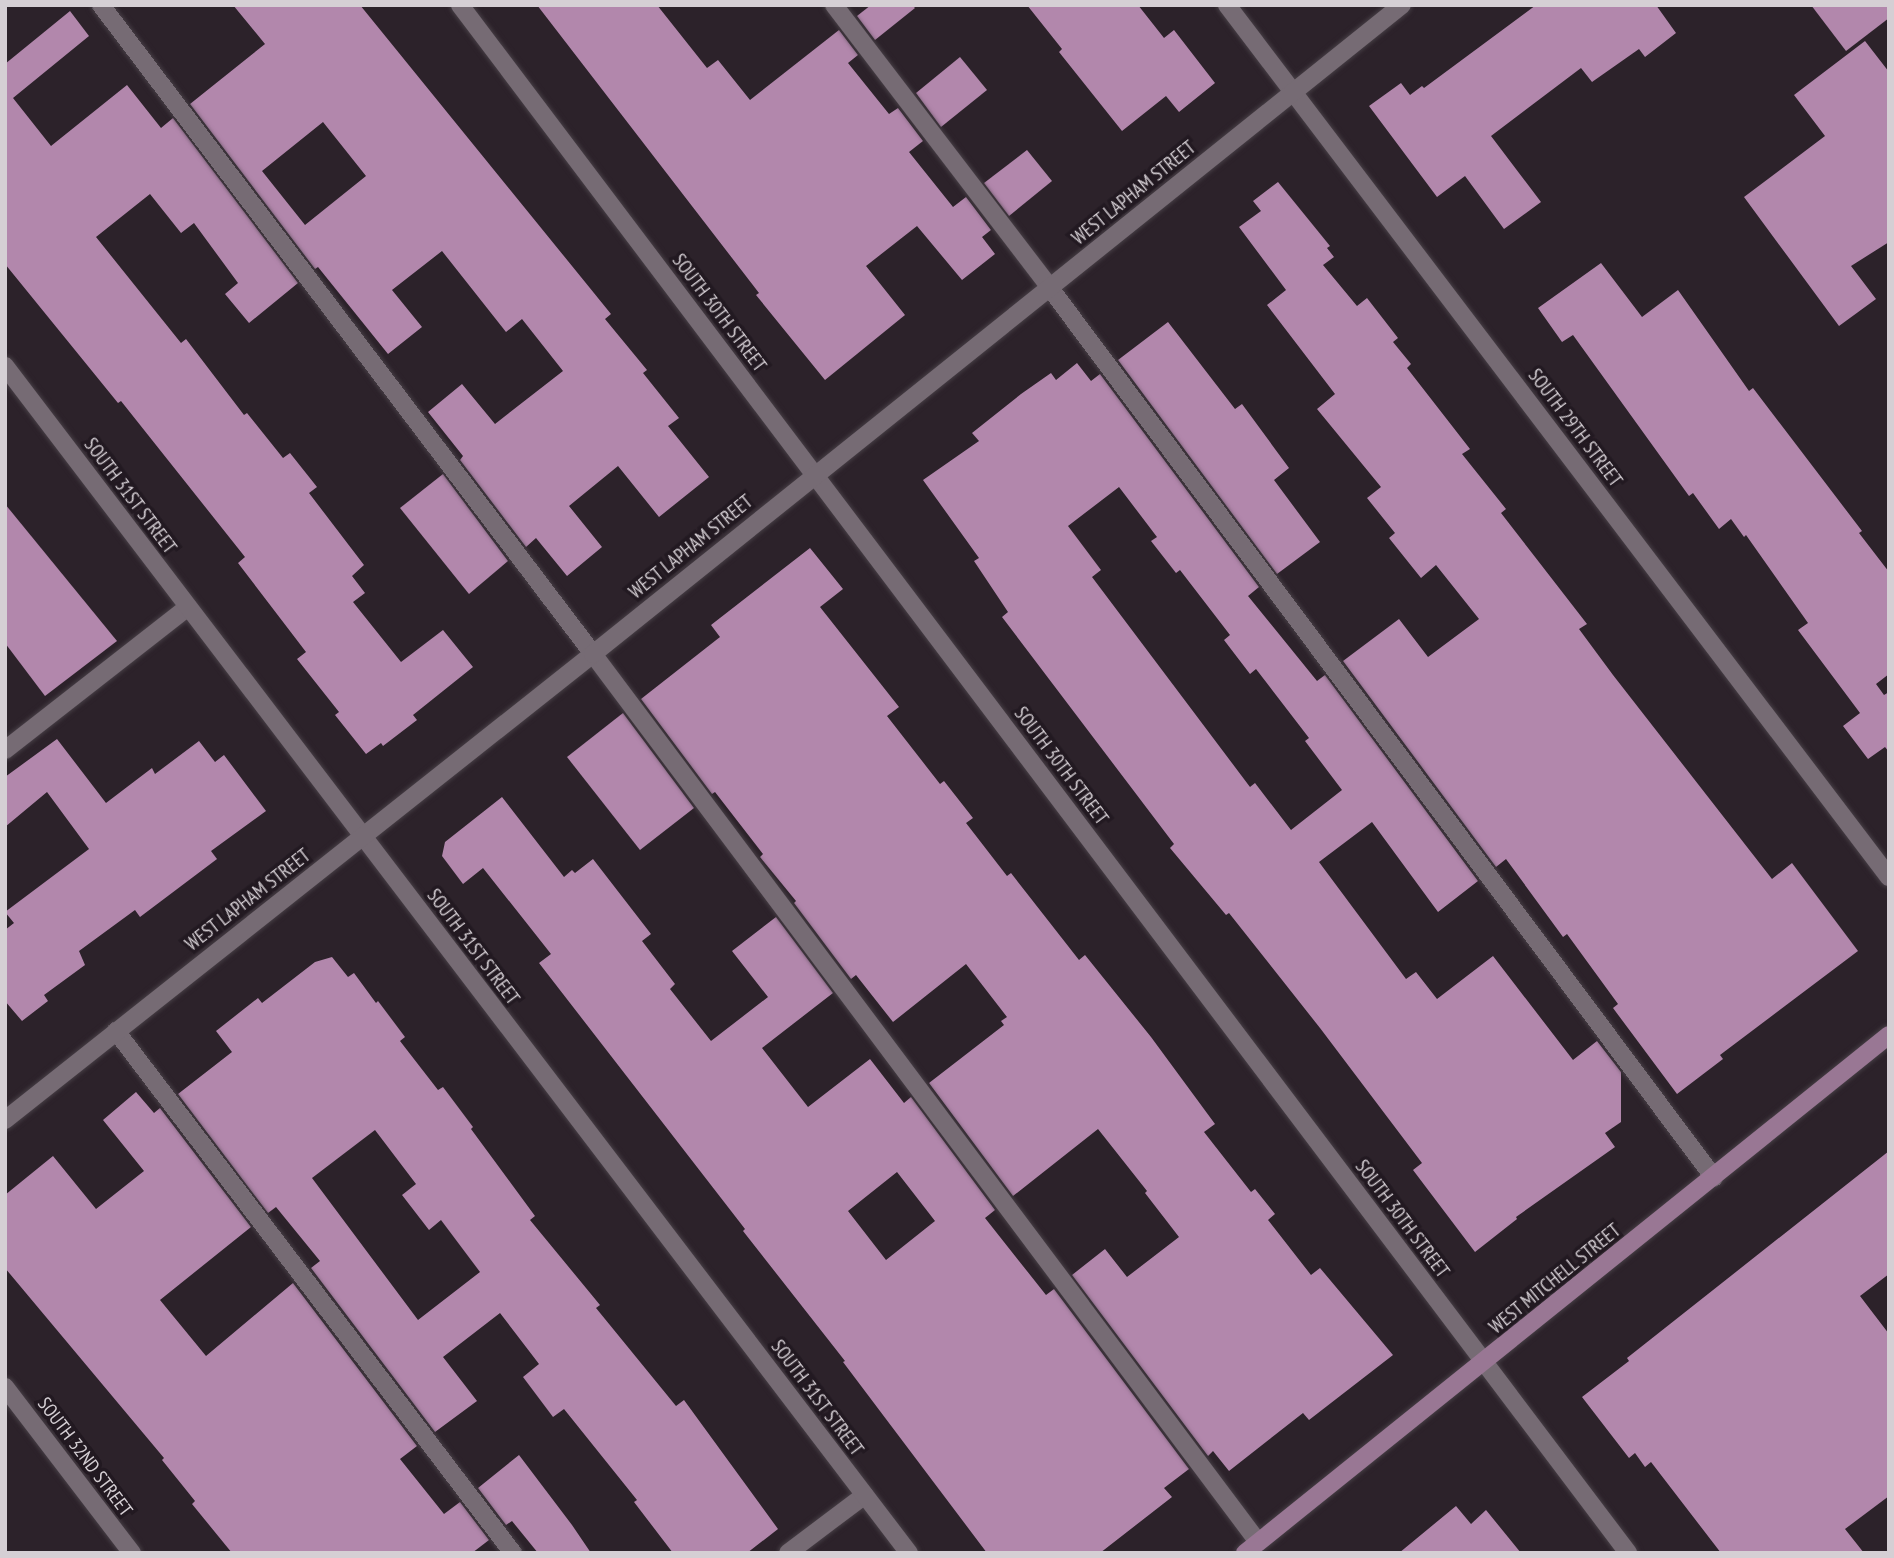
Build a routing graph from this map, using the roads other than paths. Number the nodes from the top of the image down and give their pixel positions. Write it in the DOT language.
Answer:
graph roads {
  1 [pos="100,5"];
  2 [pos="460,5"];
  3 [pos="834,5"];
  4 [pos="1227,5"];
  5 [pos="1402,5"];
  6 [pos="1292,92"];
  7 [pos="1049,288"];
  8 [pos="5,366"];
  9 [pos="815,474"];
  10 [pos="188,607"];
  11 [pos="593,654"];
  12 [pos="5,750"];
  13 [pos="362,837"];
  14 [pos="1889,877"];
  15 [pos="116,1031"];
  16 [pos="1889,1035"];
  17 [pos="5,1120"];
  18 [pos="1714,1178"];
  19 [pos="1484,1363"];
  20 [pos="5,1387"];
  21 [pos="865,1495"];
  22 [pos="1252,1548"];
  23 [pos="132,1553"];
  24 [pos="513,1553"];
  25 [pos="788,1553"];
  26 [pos="909,1553"];
  27 [pos="1628,1553"];
  1 -- 11 [label="street"];
  2 -- 9 [label="street, SOUTH 30TH STREET"];
  3 -- 7 [label="street"];
  4 -- 6 [label="street, SOUTH 29TH STREET"];
  5 -- 6 [label="street, WEST LAPHAM STREET"];
  6 -- 7 [label="street, WEST LAPHAM STREET"];
  6 -- 14 [label="street, SOUTH 29TH STREET"];
  7 -- 9 [label="street, WEST LAPHAM STREET"];
  7 -- 18 [label="street"];
  8 -- 10 [label="street, SOUTH 31ST STREET"];
  9 -- 11 [label="street, WEST LAPHAM STREET"];
  9 -- 19 [label="street, SOUTH 30TH STREET"];
  10 -- 12 [label="street"];
  10 -- 13 [label="street, SOUTH 31ST STREET"];
  11 -- 13 [label="street, WEST LAPHAM STREET"];
  11 -- 22 [label="street"];
  13 -- 15 [label="street, WEST LAPHAM STREET"];
  13 -- 21 [label="street, SOUTH 31ST STREET"];
  15 -- 17 [label="street, WEST LAPHAM STREET"];
  15 -- 24 [label="street"];
  16 -- 18 [label="street, WEST MITCHELL STREET"];
  18 -- 19 [label="street, WEST MITCHELL STREET"];
  19 -- 22 [label="street, WEST MITCHELL STREET"];
  19 -- 27 [label="street, SOUTH 30TH STREET"];
  20 -- 23 [label="street, SOUTH 32ND STREET"];
  21 -- 25 [label="street"];
  21 -- 26 [label="street, SOUTH 31ST STREET"];
}
